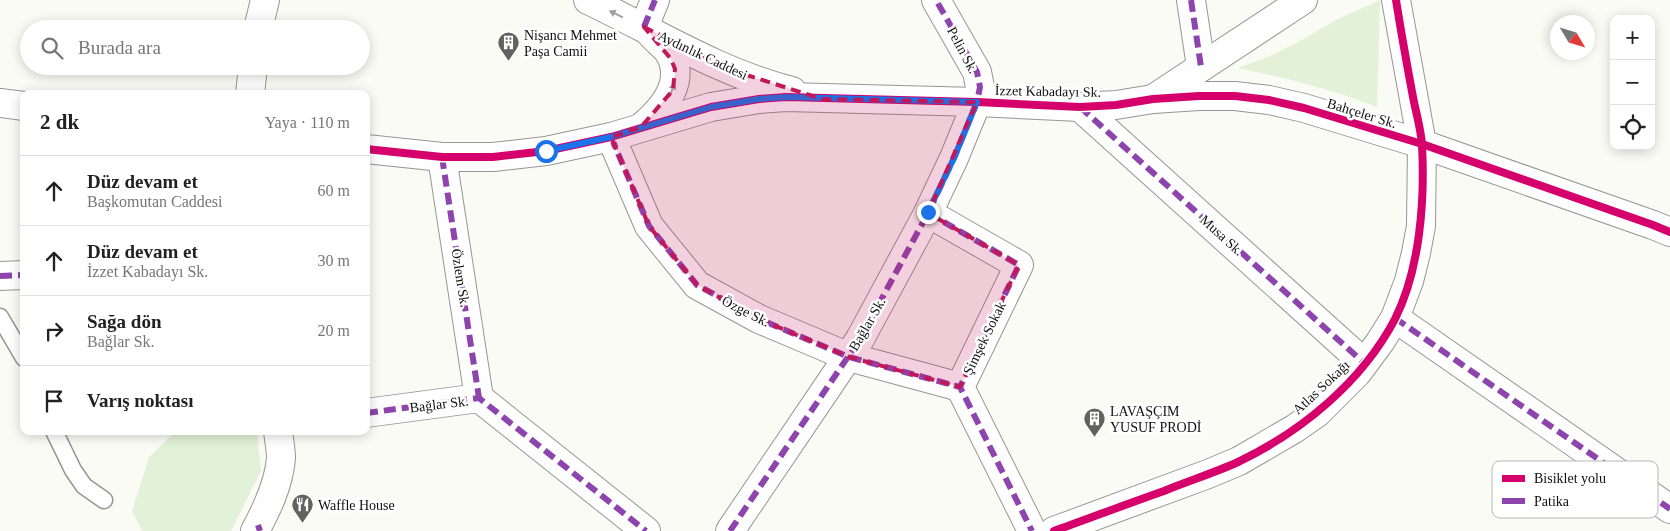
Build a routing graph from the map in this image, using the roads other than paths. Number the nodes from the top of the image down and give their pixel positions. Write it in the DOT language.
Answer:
graph roads {
  1 [pos="264,0"];
  2 [pos="588,0"];
  3 [pos="655,0"];
  4 [pos="936,0"];
  5 [pos="1191,0"];
  6 [pos="1303,0"];
  7 [pos="1396,0"];
  8 [pos="260,20"];
  9 [pos="644,27"];
  10 [pos="1201,67"];
  11 [pos="252,75"];
  12 [pos="250,90"];
  13 [pos="822,99"];
  14 [pos="1153,99"];
  15 [pos="977,102"];
  16 [pos="0,103"];
  17 [pos="20,106"];
  18 [pos="1080,107"];
  19 [pos="642,127"];
  20 [pos="611,137"];
  21 [pos="1422,144"];
  22 [pos="370,150"];
  23 [pos="442,157"];
  24 [pos="928,212"];
  25 [pos="1670,232"];
  26 [pos="20,275"];
  27 [pos="0,276"];
  28 [pos="0,317"];
  29 [pos="1395,318"];
  30 [pos="20,351"];
  31 [pos="848,357"];
  32 [pos="1364,363"];
  33 [pos="960,386"];
  34 [pos="480,398"];
  35 [pos="370,412"];
  36 [pos="56,435"];
  37 [pos="278,435"];
  38 [pos="1601,461"];
  39 [pos="104,500"];
  40 [pos="1658,501"];
  41 [pos="1670,509"];
  42 [pos="258,529"];
  43 [pos="646,531"];
  44 [pos="730,531"];
  45 [pos="1032,531"];
  46 [pos="1054,531"];
  1 -- 8 [label="street"];
  9 -- 2 [label="street, Aydınlık Caddesi, one-way"];
  3 -- 9 [label="street"];
  4 -- 15 [label="street, Pelin Sk."];
  5 -- 10 [label="street"];
  6 -- 10 [label="street"];
  7 -- 21 [label="street, Atlas Sokağı"];
  9 -- 13 [label="street, Aydınlık Caddesi"];
  19 -- 9 [label="street, one-way"];
  10 -- 14 [label="street"];
  11 -- 12 [label="street"];
  13 -- 15 [label="street, İzzet Kabadayı Sk."];
  13 -- 19 [label="street"];
  14 -- 18 [label="street, İzzet Kabadayı Sk."];
  14 -- 21 [label="street, Bahçeler Sk."];
  15 -- 18 [label="street, İzzet Kabadayı Sk."];
  15 -- 24 [label="street, Bağlar Sk."];
  16 -- 17 [label="street"];
  18 -- 32 [label="street, Musa Sk."];
  19 -- 20 [label="street"];
  20 -- 23 [label="street"];
  20 -- 31 [label="street, Özge Sk."];
  21 -- 25 [label="street, Bahçeler Sk."];
  21 -- 29 [label="street, Atlas Sokağı"];
  22 -- 23 [label="street"];
  23 -- 34 [label="street, Özlem Sk."];
  24 -- 31 [label="street, Bağlar Sk."];
  24 -- 33 [label="street, Şimşek Sokak"];
  26 -- 27 [label="street"];
  28 -- 30 [label="lane"];
  29 -- 32 [label="street, Atlas Sokağı"];
  29 -- 38 [label="street"];
  31 -- 33 [label="street, Özge Sk."];
  31 -- 44 [label="street, Bağlar Sk."];
  32 -- 46 [label="street, Atlas Sokağı"];
  33 -- 45 [label="street, Şimşek Sokak"];
  34 -- 35 [label="street, Bağlar Sk."];
  34 -- 43 [label="street, Bağlar Sk."];
  36 -- 39 [label="lane"];
  37 -- 42 [label="street"];
  40 -- 41 [label="street"];
}
